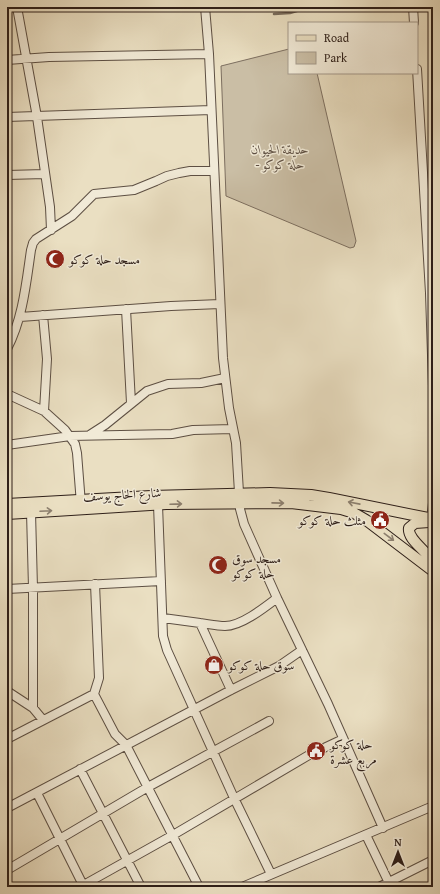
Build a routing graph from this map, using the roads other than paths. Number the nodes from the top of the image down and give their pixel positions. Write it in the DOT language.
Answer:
graph roads {
  1 [pos="17,7"];
  2 [pos="205,7"];
  3 [pos="413,7"];
  4 [pos="414,22"];
  5 [pos="208,54"];
  6 [pos="26,59"];
  7 [pos="7,60"];
  8 [pos="417,74"];
  9 [pos="211,110"];
  10 [pos="7,117"];
  11 [pos="37,117"];
  12 [pos="214,171"];
  13 [pos="45,174"];
  14 [pos="7,175"];
  15 [pos="51,230"];
  16 [pos="220,304"];
  17 [pos="126,310"];
  18 [pos="43,315"];
  19 [pos="20,317"];
  20 [pos="7,349"];
  21 [pos="225,378"];
  22 [pos="433,386"];
  23 [pos="7,394"];
  24 [pos="131,403"];
  25 [pos="44,411"];
  26 [pos="233,429"];
  27 [pos="90,435"];
  28 [pos="70,436"];
  29 [pos="7,445"];
  30 [pos="239,498"];
  31 [pos="433,503"];
  32 [pos="7,504"];
  33 [pos="81,504"];
  34 [pos="158,505"];
  35 [pos="31,512"];
  36 [pos="7,514"];
  37 [pos="432,520"];
  38 [pos="433,563"];
  39 [pos="433,571"];
  40 [pos="161,581"];
  41 [pos="95,584"];
  42 [pos="33,588"];
  43 [pos="7,589"];
  44 [pos="277,598"];
  45 [pos="163,618"];
  46 [pos="200,623"];
  47 [pos="302,650"];
  48 [pos="231,690"];
  49 [pos="7,691"];
  50 [pos="94,694"];
  51 [pos="33,708"];
  52 [pos="194,710"];
  53 [pos="43,720"];
  54 [pos="269,721"];
  55 [pos="7,739"];
  56 [pos="343,739"];
  57 [pos="126,745"];
  58 [pos="213,752"];
  59 [pos="80,769"];
  60 [pos="148,787"];
  61 [pos="36,793"];
  62 [pos="234,798"];
  63 [pos="433,806"];
  64 [pos="7,808"];
  65 [pos="103,814"];
  66 [pos="383,828"];
  67 [pos="173,835"];
  68 [pos="366,835"];
  69 [pos="59,839"];
  70 [pos="433,860"];
  71 [pos="127,861"];
  72 [pos="7,870"];
  73 [pos="271,874"];
  74 [pos="390,885"];
  75 [pos="82,886"];
  76 [pos="141,887"];
  77 [pos="199,887"];
  78 [pos="242,887"];
  79 [pos="379,887"];
  1 -- 6 [label="street"];
  2 -- 5 [label="street"];
  3 -- 4 [label="street"];
  5 -- 6 [label="street"];
  5 -- 9 [label="street"];
  6 -- 7 [label="street"];
  6 -- 11 [label="street"];
  8 -- 22 [label="street"];
  9 -- 11 [label="street"];
  9 -- 12 [label="street"];
  10 -- 11 [label="street"];
  11 -- 13 [label="street"];
  12 -- 15 [label="street"];
  12 -- 16 [label="street"];
  13 -- 14 [label="street"];
  13 -- 15 [label="street"];
  15 -- 19 [label="street"];
  16 -- 17 [label="street"];
  16 -- 21 [label="street"];
  17 -- 18 [label="street"];
  17 -- 24 [label="street"];
  18 -- 19 [label="street"];
  18 -- 25 [label="street"];
  19 -- 20 [label="street"];
  21 -- 24 [label="street"];
  21 -- 26 [label="street"];
  23 -- 25 [label="street"];
  24 -- 27 [label="street"];
  25 -- 28 [label="street"];
  26 -- 27 [label="street"];
  26 -- 30 [label="street"];
  27 -- 28 [label="street"];
  28 -- 29 [label="street"];
  28 -- 33 [label="street"];
  30 -- 33 [label="main road, شارع الحاج يوسف"];
  34 -- 30 [label="main road, شارع الحاج يوسف, one-way"];
  37 -- 30 [label="main road, one-way"];
  30 -- 39 [label="main road, one-way"];
  30 -- 44 [label="street"];
  31 -- 37 [label="street"];
  32 -- 33 [label="main road, شارع الحاج يوسف"];
  33 -- 34 [label="main road, شارع الحاج يوسف"];
  35 -- 33 [label="main road, شارع الحاج يوسف, one-way"];
  34 -- 40 [label="street"];
  35 -- 36 [label="main road, شارع الحاج يوسف"];
  35 -- 42 [label="street"];
  37 -- 38 [label="main road"];
  40 -- 41 [label="street"];
  40 -- 45 [label="street"];
  41 -- 42 [label="street"];
  41 -- 50 [label="street"];
  42 -- 43 [label="street"];
  42 -- 51 [label="street"];
  44 -- 46 [label="street"];
  44 -- 47 [label="street"];
  45 -- 46 [label="street"];
  45 -- 52 [label="street"];
  46 -- 48 [label="street"];
  47 -- 48 [label="street"];
  47 -- 56 [label="street"];
  48 -- 52 [label="street"];
  49 -- 51 [label="street"];
  50 -- 53 [label="street"];
  50 -- 57 [label="street"];
  51 -- 53 [label="street"];
  52 -- 57 [label="street"];
  52 -- 58 [label="street"];
  53 -- 55 [label="street"];
  54 -- 58 [label="street"];
  56 -- 62 [label="street"];
  56 -- 66 [label="street"];
  57 -- 59 [label="street"];
  57 -- 60 [label="street"];
  58 -- 60 [label="street"];
  58 -- 62 [label="street"];
  59 -- 61 [label="street"];
  59 -- 65 [label="street"];
  60 -- 65 [label="street"];
  60 -- 67 [label="street"];
  61 -- 64 [label="street"];
  61 -- 69 [label="street"];
  62 -- 67 [label="street"];
  62 -- 73 [label="street"];
  63 -- 66 [label="street"];
  65 -- 69 [label="street"];
  65 -- 71 [label="street"];
  66 -- 68 [label="street"];
  67 -- 71 [label="street"];
  67 -- 77 [label="street"];
  68 -- 73 [label="street"];
  68 -- 74 [label="street"];
  69 -- 72 [label="street"];
  69 -- 75 [label="street"];
  70 -- 74 [label="street"];
  71 -- 75 [label="street"];
  71 -- 76 [label="street"];
  73 -- 78 [label="street"];
  74 -- 79 [label="street"];
}
